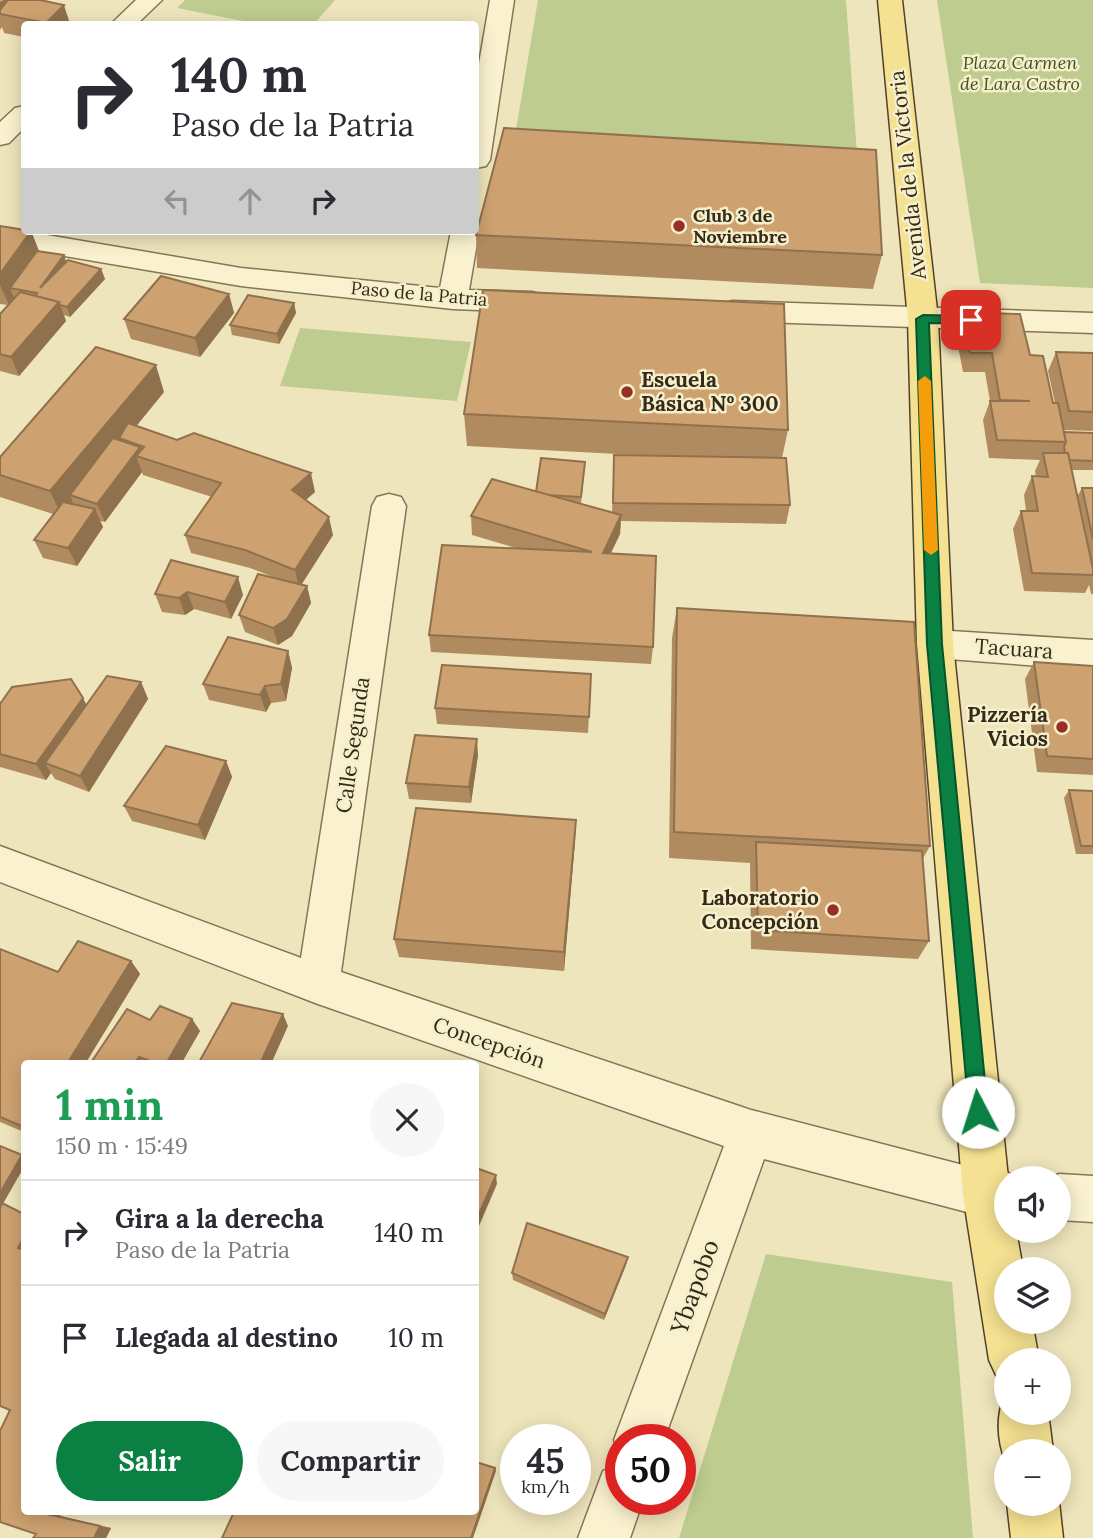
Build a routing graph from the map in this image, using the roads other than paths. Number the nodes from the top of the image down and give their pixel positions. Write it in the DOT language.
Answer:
graph roads {
  1 [pos="149,0"];
  2 [pos="502,0"];
  3 [pos="890,0"];
  4 [pos="126,21"];
  5 [pos="21,117"];
  6 [pos="0,137"];
  7 [pos="479,142"];
  8 [pos="463,235"];
  9 [pos="0,236"];
  10 [pos="453,299"];
  11 [pos="564,304"];
  12 [pos="702,309"];
  13 [pos="923,319"];
  14 [pos="1093,323"];
  15 [pos="389,506"];
  16 [pos="934,644"];
  17 [pos="1093,655"];
  18 [pos="0,864"];
  19 [pos="318,984"];
  20 [pos="751,1133"];
  21 [pos="994,1177"];
  22 [pos="994,1194"];
  23 [pos="1071,1198"];
  24 [pos="1093,1199"];
  25 [pos="645,1424"];
  26 [pos="612,1515"];
  27 [pos="1034,1516"];
  28 [pos="604,1538"];
  29 [pos="1037,1538"];
  1 -- 4 [label="street"];
  2 -- 7 [label="street"];
  3 -- 13 [label="main road, Avenida de la Victoria"];
  5 -- 6 [label="street"];
  8 -- 10 [label="street"];
  9 -- 10 [label="street, Paso de la Patria"];
  10 -- 11 [label="street, Paso de la Patria"];
  12 -- 13 [label="street"];
  13 -- 14 [label="street"];
  13 -- 16 [label="main road, Avenida de la Victoria"];
  15 -- 19 [label="street, Calle Segunda"];
  16 -- 17 [label="street, Tacuara"];
  16 -- 21 [label="main road, Avenida de la Victoria"];
  18 -- 19 [label="street, Concepción"];
  19 -- 20 [label="street, Concepción"];
  20 -- 22 [label="street, Concepción"];
  20 -- 25 [label="street, Ybapobo"];
  23 -- 24 [label="street"];
  26 -- 28 [label="street"];
  27 -- 29 [label="main road"];
}
